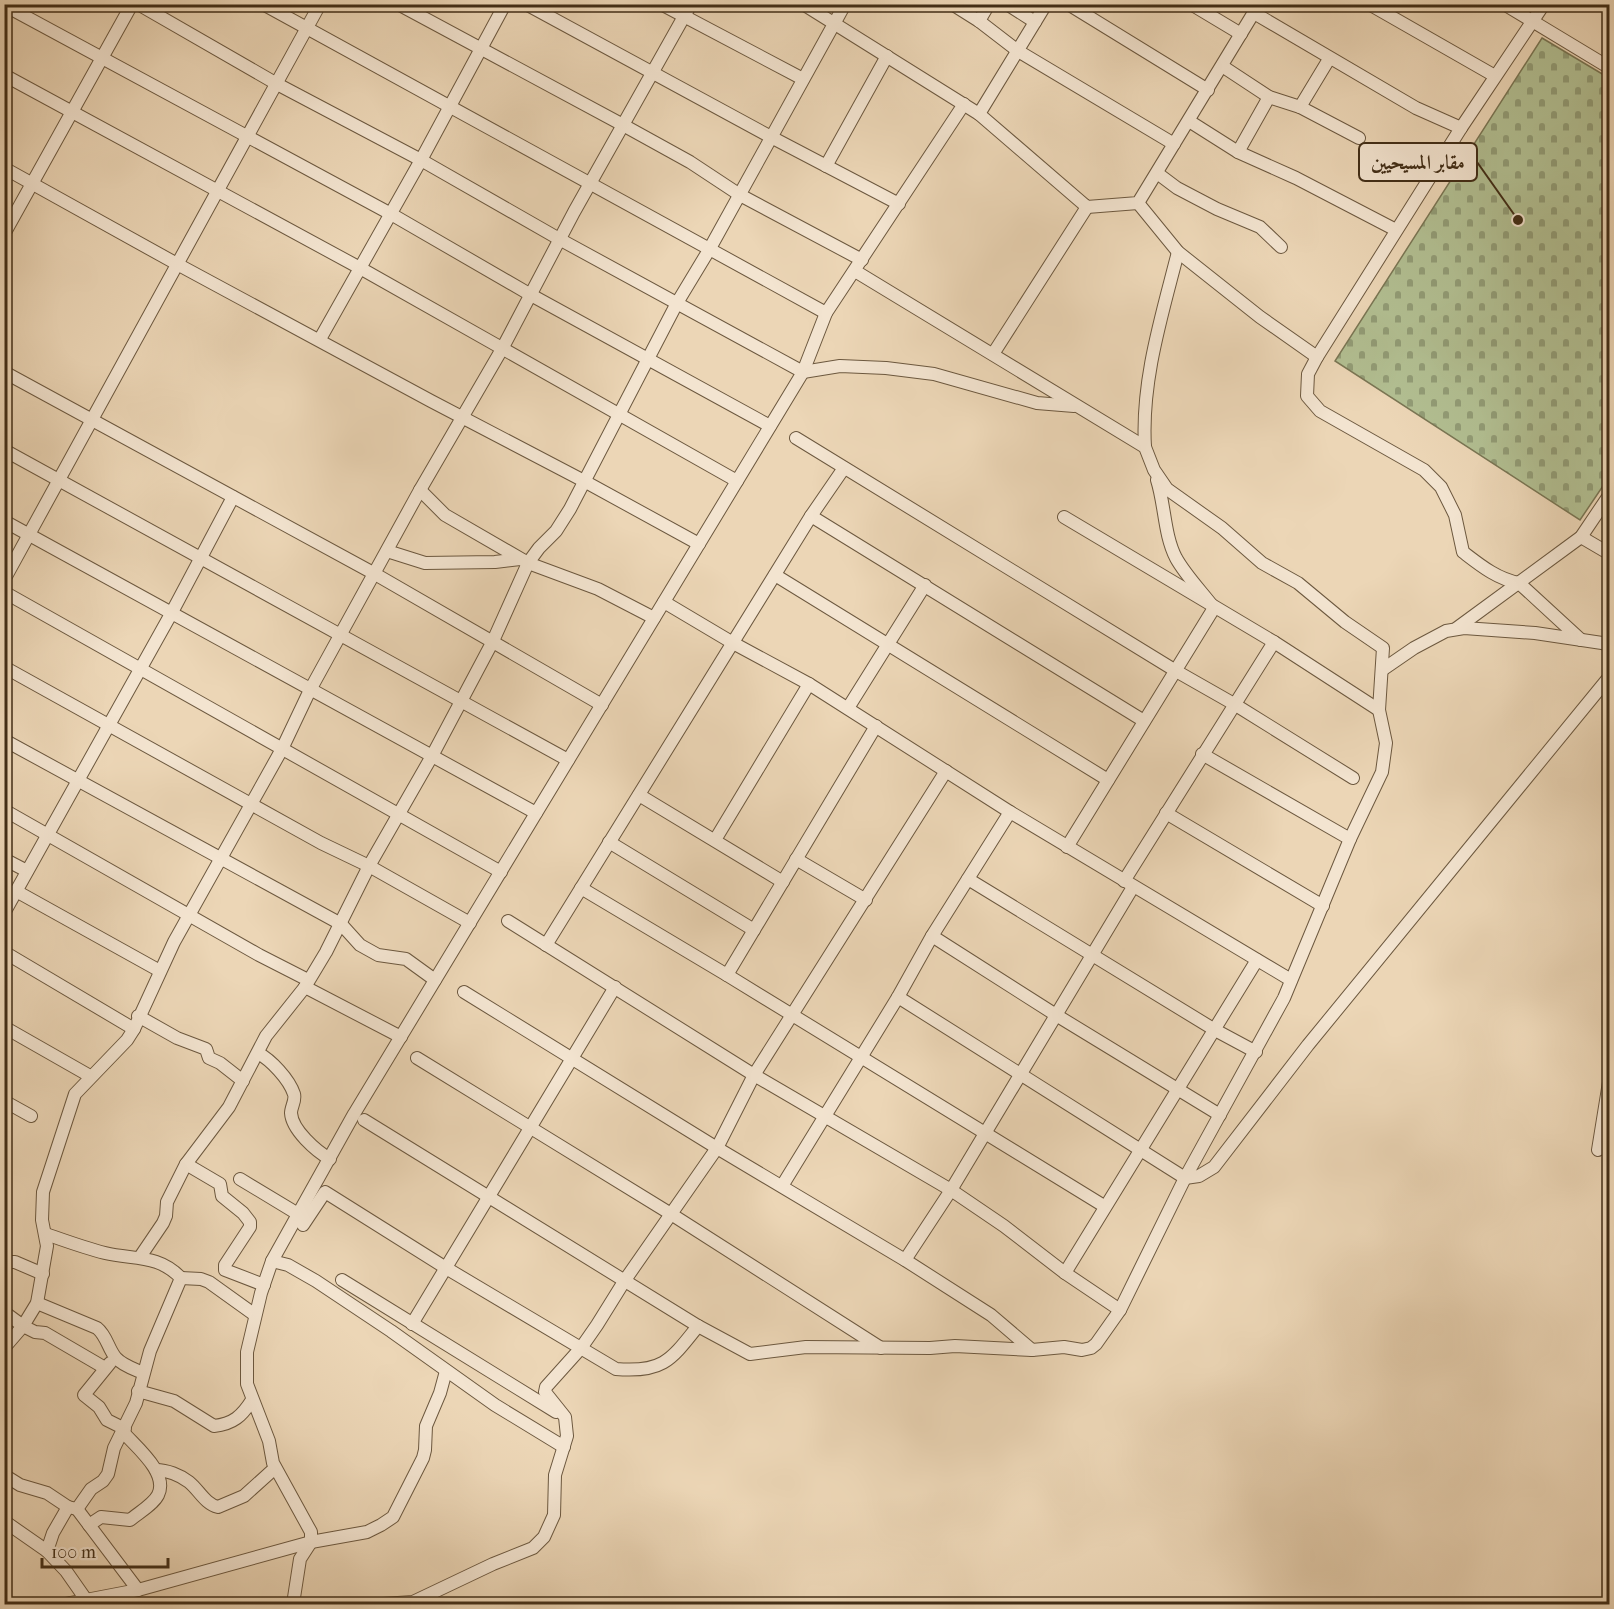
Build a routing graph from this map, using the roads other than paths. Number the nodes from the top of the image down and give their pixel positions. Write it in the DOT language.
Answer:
graph roads {
  1 [pos="132,4"];
  2 [pos="138,4"];
  3 [pos="263,4"];
  4 [pos="320,4"];
  5 [pos="398,4"];
  6 [pos="505,4"];
  7 [pos="526,4"];
  8 [pos="661,4"];
  9 [pos="691,4"];
  10 [pos="803,4"];
  11 [pos="845,4"];
  12 [pos="952,4"];
  13 [pos="989,4"];
  14 [pos="1007,4"];
  15 [pos="1046,4"];
  16 [pos="1068,4"];
  17 [pos="1191,4"];
  18 [pos="1369,4"];
  19 [pos="1504,4"];
  20 [pos="1544,4"];
  21 [pos="4,5"];
  22 [pos="1256,9"];
  23 [pos="684,17"];
  24 [pos="979,21"];
  25 [pos="1532,21"];
  26 [pos="1035,22"];
  27 [pos="834,23"];
  28 [pos="307,28"];
  29 [pos="1241,34"];
  30 [pos="480,50"];
  31 [pos="1018,51"];
  32 [pos="887,56"];
  33 [pos="103,58"];
  34 [pos="1329,59"];
  35 [pos="1222,66"];
  36 [pos="1610,68"];
  37 [pos="651,74"];
  38 [pos="4,75"];
  39 [pos="1495,76"];
  40 [pos="803,79"];
  41 [pos="277,84"];
  42 [pos="1208,90"];
  43 [pos="1269,97"];
  44 [pos="964,104"];
  45 [pos="450,107"];
  46 [pos="1300,107"];
  47 [pos="73,111"];
  48 [pos="979,114"];
  49 [pos="1189,121"];
  50 [pos="623,124"];
  51 [pos="1461,128"];
  52 [pos="248,137"];
  53 [pos="771,138"];
  54 [pos="1359,138"];
  55 [pos="1174,144"];
  56 [pos="1238,152"];
  57 [pos="421,159"];
  58 [pos="826,166"];
  59 [pos="4,168"];
  60 [pos="1157,173"];
  61 [pos="31,183"];
  62 [pos="590,184"];
  63 [pos="219,193"];
  64 [pos="740,195"];
  65 [pos="1138,203"];
  66 [pos="899,204"];
  67 [pos="1087,207"];
  68 [pos="391,214"];
  69 [pos="1396,230"];
  70 [pos="4,234"];
  71 [pos="561,240"];
  72 [pos="1281,247"];
  73 [pos="710,250"];
  74 [pos="1178,252"];
  75 [pos="862,260"];
  76 [pos="177,264"];
  77 [pos="360,268"];
  78 [pos="855,271"];
  79 [pos="531,295"];
  80 [pos="677,303"];
  81 [pos="826,313"];
  82 [pos="320,339"];
  83 [pos="502,349"];
  84 [pos="993,354"];
  85 [pos="1317,357"];
  86 [pos="649,360"];
  87 [pos="4,372"];
  88 [pos="803,372"];
  89 [pos="1078,407"];
  90 [pos="619,414"];
  91 [pos="464,417"];
  92 [pos="93,419"];
  93 [pos="770,426"];
  94 [pos="796,438"];
  95 [pos="1145,447"];
  96 [pos="4,450"];
  97 [pos="844,468"];
  98 [pos="1154,470"];
  99 [pos="58,480"];
  100 [pos="584,480"];
  101 [pos="737,481"];
  102 [pos="420,490"];
  103 [pos="1610,494"];
  104 [pos="233,497"];
  105 [pos="811,516"];
  106 [pos="1064,517"];
  107 [pos="4,521"];
  108 [pos="29,535"];
  109 [pos="1581,537"];
  110 [pos="699,544"];
  111 [pos="387,551"];
  112 [pos="1610,554"];
  113 [pos="201,558"];
  114 [pos="524,561"];
  115 [pos="375,574"];
  116 [pos="775,575"];
  117 [pos="4,580"];
  118 [pos="1519,583"];
  119 [pos="925,585"];
  120 [pos="4,592"];
  121 [pos="664,602"];
  122 [pos="1214,608"];
  123 [pos="171,614"];
  124 [pos="654,618"];
  125 [pos="1455,629"];
  126 [pos="341,634"];
  127 [pos="1581,640"];
  128 [pos="494,641"];
  129 [pos="1274,642"];
  130 [pos="733,643"];
  131 [pos="888,644"];
  132 [pos="1610,646"];
  133 [pos="141,667"];
  134 [pos="4,668"];
  135 [pos="1382,670"];
  136 [pos="1176,671"];
  137 [pos="1610,676"];
  138 [pos="809,684"];
  139 [pos="310,690"];
  140 [pos="460,701"];
  141 [pos="1234,704"];
  142 [pos="602,705"];
  143 [pos="848,708"];
  144 [pos="1379,710"];
  145 [pos="1144,721"];
  146 [pos="108,726"];
  147 [pos="876,726"];
  148 [pos="4,740"];
  149 [pos="282,749"];
  150 [pos="1202,754"];
  151 [pos="432,756"];
  152 [pos="568,760"];
  153 [pos="946,771"];
  154 [pos="1353,778"];
  155 [pos="1108,780"];
  156 [pos="78,781"];
  157 [pos="639,795"];
  158 [pos="251,805"];
  159 [pos="4,810"];
  160 [pos="1010,812"];
  161 [pos="399,813"];
  162 [pos="536,813"];
  163 [pos="1166,813"];
  164 [pos="48,834"];
  165 [pos="1350,839"];
  166 [pos="715,840"];
  167 [pos="609,842"];
  168 [pos="1067,847"];
  169 [pos="4,859"];
  170 [pos="221,859"];
  171 [pos="796,859"];
  172 [pos="369,867"];
  173 [pos="27,871"];
  174 [pos="501,872"];
  175 [pos="968,879"];
  176 [pos="783,882"];
  177 [pos="1129,884"];
  178 [pos="581,888"];
  179 [pos="16,891"];
  180 [pos="866,900"];
  181 [pos="1323,906"];
  182 [pos="4,913"];
  183 [pos="190,915"];
  184 [pos="507,921"];
  185 [pos="470,923"];
  186 [pos="341,924"];
  187 [pos="754,930"];
  188 [pos="932,936"];
  189 [pos="546,945"];
  190 [pos="4,952"];
  191 [pos="1092,954"];
  192 [pos="1257,960"];
  193 [pos="160,970"];
  194 [pos="727,975"];
  195 [pos="435,980"];
  196 [pos="1291,980"];
  197 [pos="307,984"];
  198 [pos="615,987"];
  199 [pos="464,992"];
  200 [pos="897,997"];
  201 [pos="1056,1015"];
  202 [pos="138,1016"];
  203 [pos="793,1016"];
  204 [pos="4,1027"];
  205 [pos="134,1029"];
  206 [pos="1215,1030"];
  207 [pos="401,1037"];
  208 [pos="1256,1052"];
  209 [pos="258,1053"];
  210 [pos="860,1056"];
  211 [pos="417,1058"];
  212 [pos="573,1058"];
  213 [pos="754,1075"];
  214 [pos="1020,1075"];
  215 [pos="90,1076"];
  216 [pos="1610,1076"];
  217 [pos="243,1081"];
  218 [pos="1179,1088"];
  219 [pos="4,1101"];
  220 [pos="1220,1114"];
  221 [pos="824,1115"];
  222 [pos="31,1116"];
  223 [pos="364,1120"];
  224 [pos="530,1128"];
  225 [pos="984,1132"];
  226 [pos="717,1148"];
  227 [pos="1141,1149"];
  228 [pos="1598,1149"];
  229 [pos="330,1159"];
  230 [pos="186,1164"];
  231 [pos="1185,1178"];
  232 [pos="240,1179"];
  233 [pos="782,1186"];
  234 [pos="951,1190"];
  235 [pos="489,1198"];
  236 [pos="1104,1206"];
  237 [pos="671,1214"];
  238 [pos="300,1220"];
  239 [pos="46,1234"];
  240 [pos="140,1257"];
  241 [pos="905,1260"];
  242 [pos="272,1261"];
  243 [pos="4,1262"];
  244 [pos="446,1268"];
  245 [pos="1065,1273"];
  246 [pos="43,1274"];
  247 [pos="181,1278"];
  248 [pos="342,1280"];
  249 [pos="626,1280"];
  250 [pos="264,1285"];
  251 [pos="37,1303"];
  252 [pos="1120,1310"];
  253 [pos="4,1312"];
  254 [pos="255,1315"];
  255 [pos="412,1324"];
  256 [pos="23,1326"];
  257 [pos="698,1326"];
  258 [pos="4,1348"];
  259 [pos="581,1348"];
  260 [pos="882,1349"];
  261 [pos="1032,1350"];
  262 [pos="115,1358"];
  263 [pos="105,1368"];
  264 [pos="446,1371"];
  265 [pos="143,1373"];
  266 [pos="138,1391"];
  267 [pos="252,1400"];
  268 [pos="565,1417"];
  269 [pos="124,1431"];
  270 [pos="564,1447"];
  271 [pos="275,1468"];
  272 [pos="156,1470"];
  273 [pos="4,1475"];
  274 [pos="72,1508"];
  275 [pos="4,1521"];
  276 [pos="89,1525"];
  277 [pos="311,1542"];
  278 [pos="47,1551"];
  279 [pos="138,1590"];
  280 [pos="87,1600"];
  281 [pos="65,1605"];
  282 [pos="293,1605"];
  283 [pos="383,1605"];
  1 -- 33 [label="street"];
  2 -- 41 [label="street"];
  3 -- 28 [label="street"];
  4 -- 28 [label="street"];
  5 -- 30 [label="street"];
  6 -- 30 [label="street"];
  7 -- 37 [label="street"];
  8 -- 23 [label="street"];
  9 -- 23 [label="street"];
  10 -- 27 [label="street"];
  11 -- 27 [label="street"];
  12 -- 24 [label="street"];
  13 -- 24 [label="street"];
  14 -- 26 [label="street"];
  15 -- 26 [label="street"];
  16 -- 42 [label="street"];
  17 -- 29 [label="street"];
  18 -- 39 [label="street"];
  19 -- 25 [label="street"];
  20 -- 25 [label="street"];
  21 -- 33 [label="street"];
  22 -- 29 [label="street"];
  22 -- 34 [label="street"];
  23 -- 37 [label="street"];
  23 -- 40 [label="street"];
  24 -- 31 [label="street"];
  25 -- 36 [label="street"];
  25 -- 39 [label="street"];
  26 -- 31 [label="street"];
  27 -- 32 [label="street"];
  27 -- 40 [label="street"];
  28 -- 41 [label="street"];
  28 -- 45 [label="street"];
  29 -- 35 [label="street"];
  30 -- 45 [label="street"];
  30 -- 50 [label="street"];
  31 -- 48 [label="street"];
  31 -- 55 [label="street"];
  32 -- 44 [label="street"];
  32 -- 58 [label="street"];
  33 -- 47 [label="street"];
  33 -- 52 [label="street"];
  34 -- 46 [label="street"];
  34 -- 51 [label="street"];
  35 -- 42 [label="street"];
  35 -- 43 [label="street"];
  37 -- 50 [label="street"];
  37 -- 53 [label="street"];
  38 -- 47 [label="street"];
  39 -- 51 [label="street"];
  40 -- 53 [label="street"];
  41 -- 52 [label="street"];
  41 -- 57 [label="street"];
  42 -- 49 [label="street"];
  43 -- 46 [label="street"];
  43 -- 56 [label="street"];
  44 -- 48 [label="street"];
  44 -- 66 [label="street"];
  45 -- 57 [label="street"];
  45 -- 62 [label="street"];
  46 -- 54 [label="street"];
  47 -- 61 [label="street"];
  47 -- 63 [label="street"];
  48 -- 67 [label="street"];
  49 -- 55 [label="street"];
  49 -- 56 [label="street"];
  50 -- 62 [label="street"];
  50 -- 64 [label="street"];
  51 -- 69 [label="street"];
  52 -- 63 [label="street"];
  52 -- 68 [label="street"];
  53 -- 58 [label="street"];
  53 -- 64 [label="street"];
  55 -- 60 [label="street"];
  56 -- 69 [label="street"];
  57 -- 68 [label="street"];
  57 -- 71 [label="street"];
  58 -- 66 [label="street"];
  59 -- 61 [label="street"];
  60 -- 65 [label="street"];
  60 -- 72 [label="street"];
  61 -- 70 [label="street"];
  61 -- 76 [label="street"];
  62 -- 71 [label="street"];
  62 -- 73 [label="street"];
  63 -- 76 [label="street"];
  63 -- 77 [label="street"];
  64 -- 73 [label="street"];
  64 -- 75 [label="street"];
  65 -- 67 [label="street"];
  65 -- 74 [label="street"];
  66 -- 75 [label="street"];
  67 -- 84 [label="street"];
  68 -- 77 [label="street"];
  68 -- 79 [label="street"];
  69 -- 85 [label="street"];
  71 -- 79 [label="street"];
  71 -- 80 [label="street"];
  73 -- 80 [label="street"];
  73 -- 81 [label="street"];
  74 -- 85 [label="street"];
  74 -- 95 [label="street"];
  75 -- 78 [label="street"];
  76 -- 82 [label="street"];
  76 -- 92 [label="street"];
  77 -- 82 [label="street"];
  77 -- 83 [label="street"];
  78 -- 81 [label="street"];
  78 -- 84 [label="street"];
  79 -- 83 [label="street"];
  79 -- 86 [label="street"];
  80 -- 86 [label="street"];
  80 -- 88 [label="street"];
  81 -- 88 [label="street"];
  82 -- 91 [label="street"];
  83 -- 90 [label="street"];
  83 -- 91 [label="street"];
  84 -- 89 [label="street"];
  85 -- 118 [label="street"];
  86 -- 90 [label="street"];
  86 -- 93 [label="street"];
  87 -- 92 [label="street"];
  88 -- 89 [label="street"];
  88 -- 93 [label="street"];
  89 -- 95 [label="street"];
  90 -- 100 [label="street"];
  90 -- 101 [label="street"];
  91 -- 100 [label="street"];
  91 -- 102 [label="street"];
  92 -- 99 [label="street"];
  92 -- 104 [label="street"];
  93 -- 101 [label="street"];
  94 -- 97 [label="street"];
  95 -- 98 [label="street"];
  96 -- 99 [label="street"];
  97 -- 105 [label="street"];
  97 -- 136 [label="street"];
  98 -- 122 [label="street"];
  98 -- 135 [label="street"];
  99 -- 108 [label="street"];
  99 -- 113 [label="street"];
  100 -- 110 [label="street"];
  100 -- 114 [label="street"];
  101 -- 110 [label="street"];
  102 -- 111 [label="street"];
  102 -- 114 [label="street"];
  103 -- 109 [label="street"];
  104 -- 113 [label="street"];
  104 -- 115 [label="street"];
  105 -- 116 [label="street"];
  105 -- 119 [label="street"];
  106 -- 122 [label="street"];
  107 -- 108 [label="street"];
  108 -- 117 [label="street"];
  108 -- 123 [label="street"];
  109 -- 112 [label="street"];
  109 -- 118 [label="street"];
  110 -- 121 [label="street"];
  111 -- 114 [label="street"];
  111 -- 115 [label="street"];
  113 -- 123 [label="street"];
  113 -- 126 [label="street"];
  114 -- 124 [label="street"];
  114 -- 128 [label="street"];
  115 -- 126 [label="street"];
  115 -- 128 [label="street"];
  116 -- 130 [label="street"];
  116 -- 131 [label="street"];
  118 -- 125 [label="street"];
  118 -- 127 [label="street"];
  119 -- 131 [label="street"];
  119 -- 145 [label="street"];
  120 -- 133 [label="street"];
  121 -- 124 [label="street"];
  121 -- 130 [label="street"];
  122 -- 129 [label="street"];
  122 -- 136 [label="street"];
  123 -- 133 [label="street"];
  123 -- 139 [label="street"];
  124 -- 142 [label="street"];
  125 -- 127 [label="street"];
  125 -- 135 [label="street"];
  126 -- 139 [label="street"];
  126 -- 140 [label="street"];
  127 -- 132 [label="street"];
  128 -- 140 [label="street"];
  128 -- 142 [label="street"];
  129 -- 141 [label="street"];
  129 -- 144 [label="street"];
  130 -- 138 [label="street"];
  130 -- 157 [label="street"];
  131 -- 143 [label="street"];
  131 -- 155 [label="street"];
  133 -- 146 [label="street"];
  133 -- 149 [label="street"];
  134 -- 146 [label="street"];
  135 -- 144 [label="street"];
  136 -- 141 [label="street"];
  136 -- 145 [label="street"];
  137 -- 231 [label="street"];
  138 -- 143 [label="street"];
  138 -- 166 [label="street"];
  139 -- 149 [label="street"];
  139 -- 151 [label="street"];
  140 -- 151 [label="street"];
  140 -- 152 [label="street"];
  141 -- 150 [label="street"];
  141 -- 154 [label="street"];
  142 -- 152 [label="street"];
  143 -- 147 [label="street"];
  144 -- 165 [label="street"];
  145 -- 155 [label="street"];
  146 -- 156 [label="street"];
  146 -- 158 [label="street"];
  147 -- 153 [label="street"];
  147 -- 171 [label="street"];
  148 -- 156 [label="street"];
  149 -- 158 [label="street"];
  149 -- 161 [label="street"];
  150 -- 163 [label="street"];
  150 -- 165 [label="street"];
  151 -- 161 [label="street"];
  151 -- 162 [label="street"];
  152 -- 162 [label="street"];
  153 -- 160 [label="street"];
  153 -- 180 [label="street"];
  155 -- 168 [label="street"];
  156 -- 164 [label="street"];
  156 -- 170 [label="street"];
  157 -- 166 [label="street"];
  157 -- 167 [label="street"];
  158 -- 170 [label="street"];
  158 -- 172 [label="street"];
  159 -- 164 [label="street"];
  160 -- 168 [label="street"];
  160 -- 175 [label="street"];
  161 -- 172 [label="street"];
  161 -- 174 [label="street"];
  162 -- 174 [label="street"];
  163 -- 177 [label="street"];
  163 -- 181 [label="street"];
  164 -- 173 [label="street"];
  164 -- 183 [label="street"];
  165 -- 181 [label="street"];
  166 -- 176 [label="street"];
  167 -- 178 [label="street"];
  167 -- 187 [label="street"];
  168 -- 177 [label="street"];
  169 -- 173 [label="street"];
  170 -- 183 [label="street"];
  170 -- 186 [label="street"];
  171 -- 176 [label="street"];
  171 -- 180 [label="street"];
  172 -- 185 [label="street"];
  172 -- 186 [label="street"];
  173 -- 179 [label="street"];
  174 -- 185 [label="street"];
  175 -- 188 [label="street"];
  175 -- 191 [label="street"];
  176 -- 187 [label="street"];
  177 -- 191 [label="street"];
  177 -- 192 [label="street"];
  178 -- 189 [label="street"];
  178 -- 194 [label="street"];
  179 -- 182 [label="street"];
  179 -- 193 [label="street"];
  180 -- 203 [label="street"];
  181 -- 196 [label="street"];
  183 -- 193 [label="street"];
  183 -- 197 [label="street"];
  184 -- 189 [label="street"];
  185 -- 195 [label="street"];
  186 -- 195 [label="street"];
  186 -- 197 [label="street"];
  187 -- 194 [label="street"];
  188 -- 200 [label="street"];
  188 -- 201 [label="street"];
  189 -- 198 [label="street"];
  190 -- 205 [label="street"];
  191 -- 201 [label="street"];
  191 -- 206 [label="street"];
  192 -- 196 [label="street"];
  192 -- 206 [label="street"];
  193 -- 202 [label="street"];
  194 -- 203 [label="street"];
  195 -- 207 [label="street"];
  196 -- 208 [label="street"];
  197 -- 207 [label="street"];
  197 -- 209 [label="street"];
  198 -- 212 [label="street"];
  198 -- 213 [label="street"];
  199 -- 212 [label="street"];
  200 -- 210 [label="street"];
  200 -- 214 [label="street"];
  201 -- 214 [label="street"];
  201 -- 218 [label="street"];
  202 -- 205 [label="street"];
  202 -- 217 [label="street"];
  203 -- 210 [label="street"];
  203 -- 213 [label="street"];
  204 -- 215 [label="street"];
  205 -- 215 [label="street"];
  206 -- 208 [label="street"];
  206 -- 218 [label="street"];
  207 -- 229 [label="street"];
  208 -- 220 [label="street"];
  209 -- 217 [label="street"];
  209 -- 229 [label="street"];
  210 -- 221 [label="street"];
  210 -- 225 [label="street"];
  211 -- 224 [label="street"];
  212 -- 224 [label="street"];
  212 -- 226 [label="street"];
  213 -- 221 [label="street"];
  213 -- 226 [label="street"];
  214 -- 225 [label="street"];
  214 -- 227 [label="street"];
  215 -- 239 [label="street"];
  216 -- 228 [label="street"];
  217 -- 230 [label="street"];
  218 -- 220 [label="street"];
  218 -- 227 [label="street"];
  219 -- 222 [label="street"];
  220 -- 231 [label="street"];
  221 -- 233 [label="street"];
  221 -- 234 [label="street"];
  223 -- 235 [label="street"];
  224 -- 235 [label="street"];
  224 -- 237 [label="street"];
  225 -- 234 [label="street"];
  225 -- 236 [label="street"];
  226 -- 233 [label="street"];
  226 -- 237 [label="street"];
  227 -- 231 [label="street"];
  227 -- 236 [label="street"];
  229 -- 238 [label="street"];
  230 -- 240 [label="street"];
  230 -- 250 [label="street"];
  231 -- 252 [label="street"];
  232 -- 238 [label="street"];
  233 -- 241 [label="street"];
  234 -- 241 [label="street"];
  234 -- 245 [label="street"];
  235 -- 244 [label="street"];
  235 -- 249 [label="street"];
  236 -- 245 [label="street"];
  237 -- 249 [label="street"];
  237 -- 260 [label="street"];
  238 -- 242 [label="street"];
  238 -- 244 [label="street"];
  239 -- 240 [label="street"];
  239 -- 246 [label="street"];
  240 -- 247 [label="street"];
  241 -- 261 [label="street"];
  242 -- 250 [label="street"];
  242 -- 264 [label="street"];
  243 -- 246 [label="street"];
  244 -- 255 [label="street"];
  244 -- 259 [label="street"];
  245 -- 252 [label="street"];
  246 -- 251 [label="street"];
  247 -- 254 [label="street"];
  247 -- 265 [label="street"];
  248 -- 255 [label="street"];
  249 -- 257 [label="street"];
  249 -- 259 [label="street"];
  250 -- 254 [label="street"];
  251 -- 256 [label="street"];
  251 -- 262 [label="street"];
  252 -- 261 [label="street"];
  253 -- 256 [label="street"];
  254 -- 267 [label="street"];
  255 -- 268 [label="street"];
  256 -- 258 [label="street"];
  256 -- 263 [label="street"];
  257 -- 259 [label="street"];
  257 -- 260 [label="street"];
  259 -- 268 [label="street"];
  260 -- 261 [label="street"];
  262 -- 263 [label="street"];
  262 -- 265 [label="street"];
  263 -- 269 [label="street"];
  264 -- 270 [label="street"];
  264 -- 277 [label="street"];
  265 -- 266 [label="street"];
  266 -- 267 [label="street"];
  266 -- 269 [label="street"];
  267 -- 271 [label="street"];
  268 -- 270 [label="street"];
  269 -- 272 [label="street"];
  269 -- 274 [label="street"];
  270 -- 283 [label="street"];
  271 -- 272 [label="street"];
  271 -- 277 [label="street"];
  272 -- 276 [label="street"];
  273 -- 274 [label="street"];
  274 -- 276 [label="street"];
  274 -- 278 [label="street"];
  275 -- 278 [label="street"];
  276 -- 279 [label="street"];
  277 -- 279 [label="street"];
  277 -- 282 [label="street"];
  278 -- 280 [label="street"];
  279 -- 280 [label="street"];
  280 -- 281 [label="street"];
}
